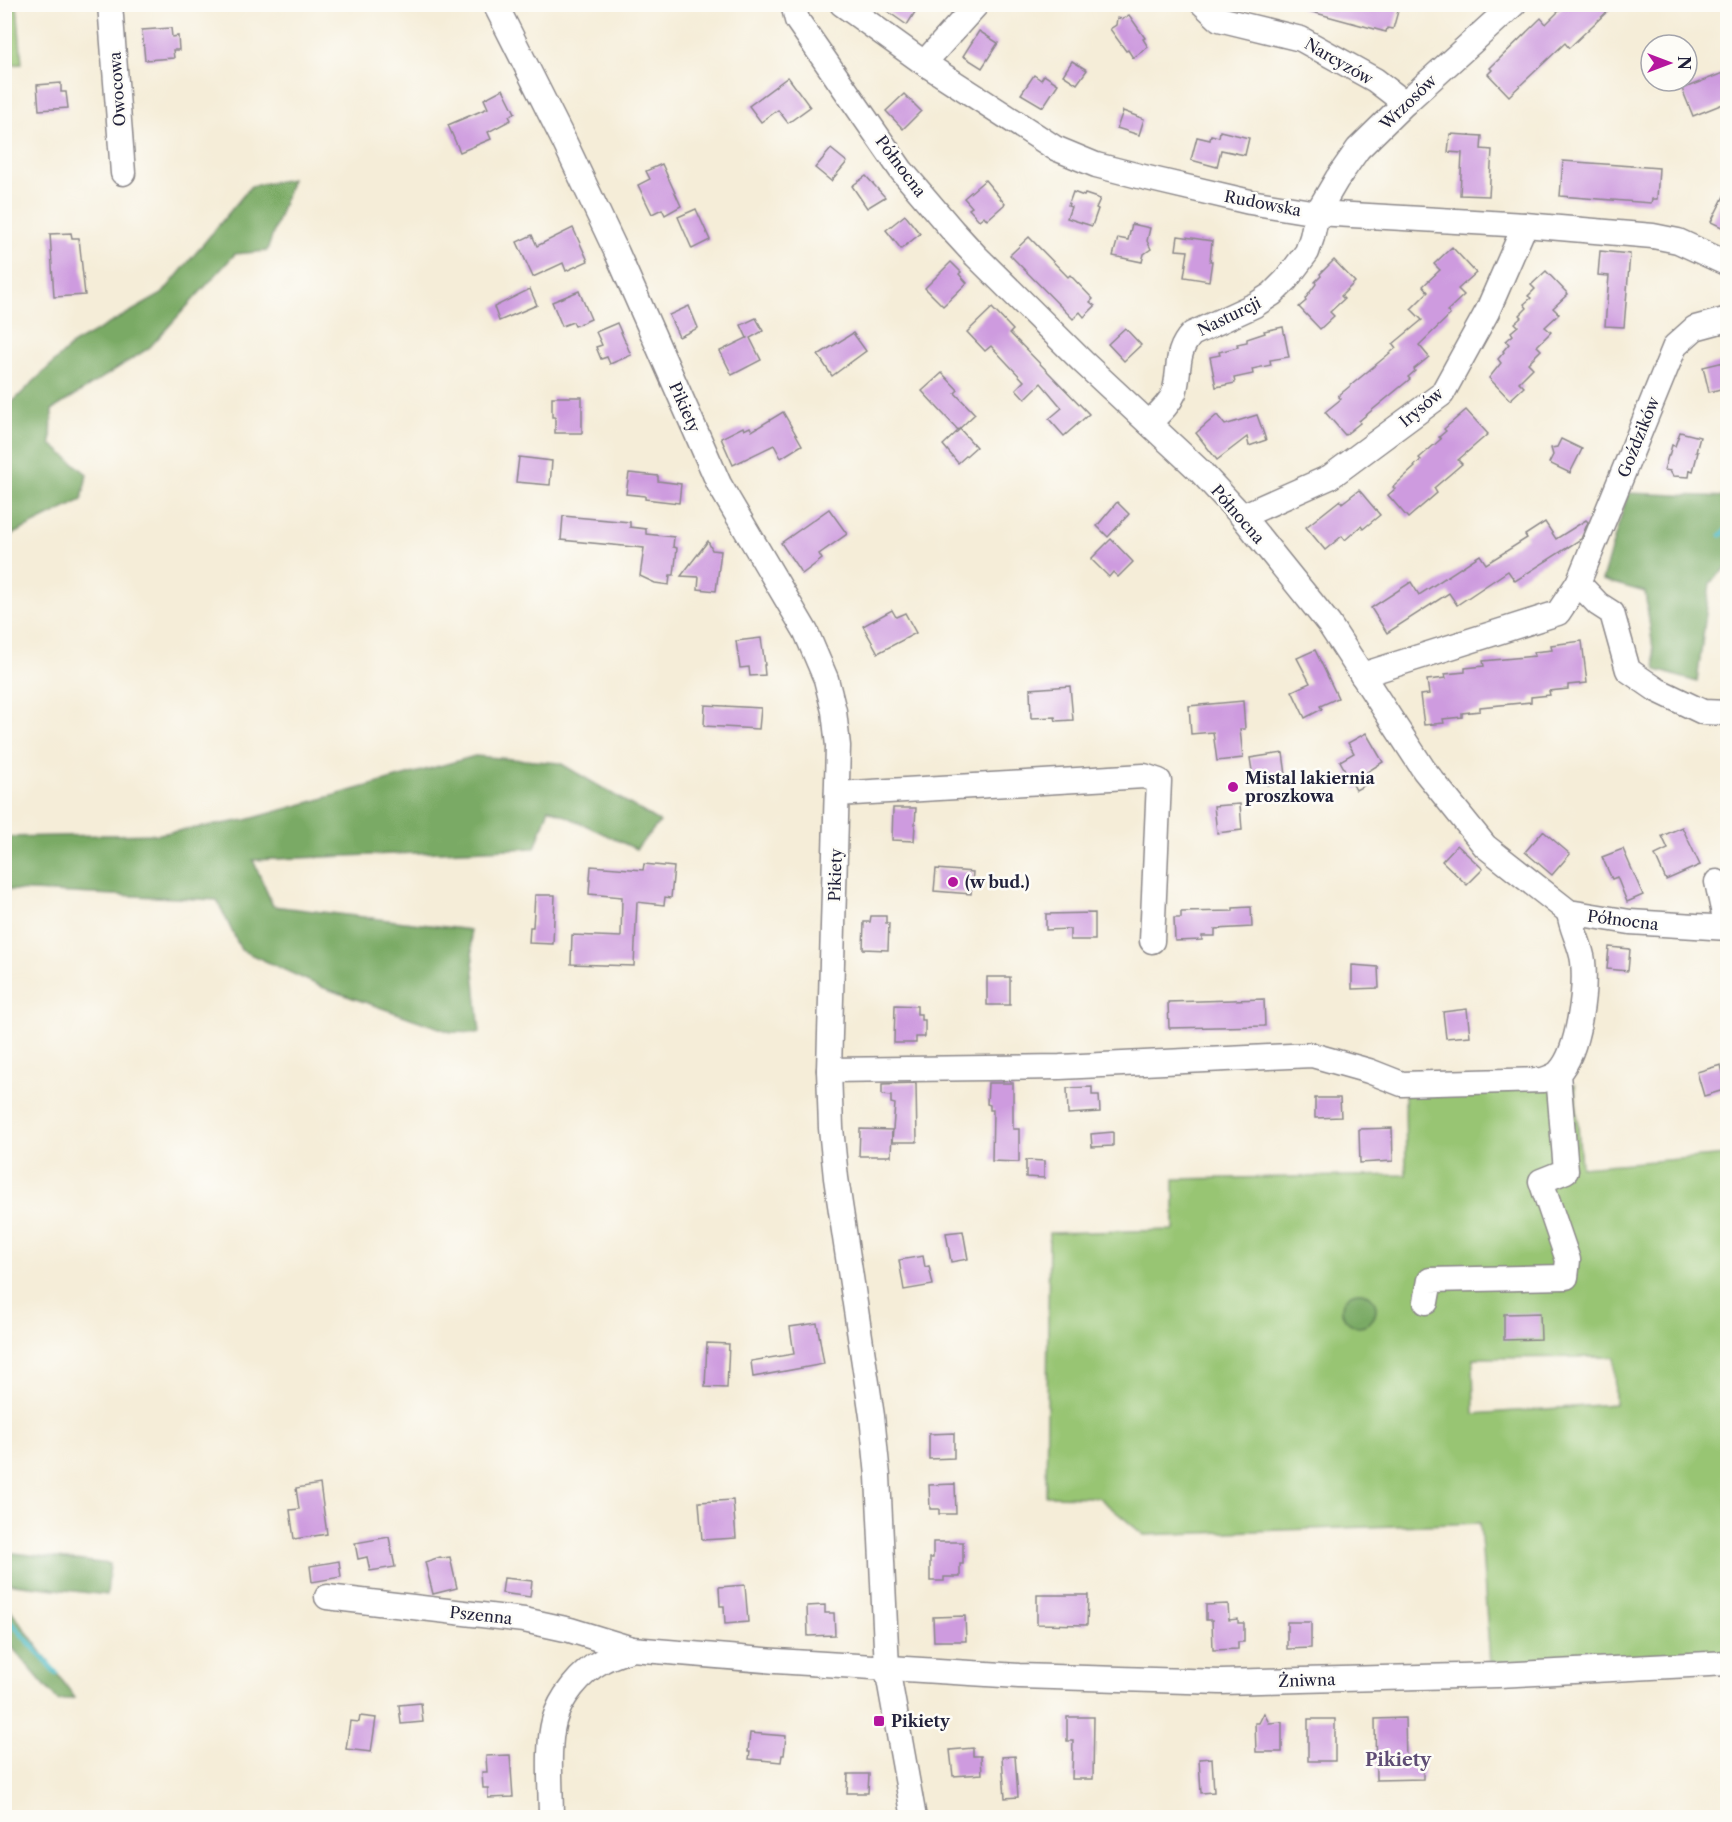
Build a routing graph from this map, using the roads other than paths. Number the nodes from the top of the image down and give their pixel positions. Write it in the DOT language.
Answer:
graph roads {
  1 [pos="110,4"];
  2 [pos="495,4"];
  3 [pos="793,4"];
  4 [pos="842,4"];
  5 [pos="977,4"];
  6 [pos="1203,4"];
  7 [pos="1514,4"];
  8 [pos="924,63"];
  9 [pos="1405,103"];
  10 [pos="123,173"];
  11 [pos="1317,213"];
  12 [pos="1525,225"];
  13 [pos="1728,264"];
  14 [pos="1728,319"];
  15 [pos="1149,423"];
  16 [pos="1242,516"];
  17 [pos="1578,583"];
  18 [pos="1362,675"];
  19 [pos="1728,713"];
  20 [pos="837,794"];
  21 [pos="1717,882"];
  22 [pos="1569,912"];
  23 [pos="1727,928"];
  24 [pos="1152,941"];
  25 [pos="829,1070"];
  26 [pos="1558,1074"];
  27 [pos="1426,1302"];
  28 [pos="327,1597"];
  29 [pos="632,1649"];
  30 [pos="1728,1663"];
  31 [pos="887,1668"];
  32 [pos="551,1818"];
  33 [pos="914,1818"];
  1 -- 10 [label="street, Owocowa"];
  2 -- 20 [label="street, Pikiety"];
  3 -- 15 [label="street, Północna"];
  4 -- 8 [label="street, Rudowska"];
  5 -- 8 [label="street"];
  6 -- 9 [label="street, Narcyzów"];
  7 -- 9 [label="street, Wrzosów"];
  8 -- 11 [label="street, Rudowska"];
  9 -- 11 [label="street, Wrzosów"];
  11 -- 12 [label="street, Rudowska"];
  11 -- 15 [label="street, Nasturcji"];
  12 -- 13 [label="street, Rudowska"];
  12 -- 16 [label="street, Irysów"];
  14 -- 17 [label="street, Goździków"];
  15 -- 16 [label="street, Północna"];
  16 -- 18 [label="street, Północna"];
  17 -- 18 [label="street, Goździków"];
  17 -- 19 [label="street"];
  18 -- 22 [label="street, Północna"];
  20 -- 24 [label="street"];
  20 -- 25 [label="street, Pikiety"];
  21 -- 23 [label="street, Północna"];
  22 -- 23 [label="street, Północna"];
  22 -- 26 [label="street"];
  25 -- 26 [label="street"];
  25 -- 31 [label="street, Pikiety"];
  26 -- 27 [label="street"];
  28 -- 29 [label="street, Pszenna"];
  29 -- 31 [label="street, Pszenna"];
  29 -- 32 [label="street, Pszenna"];
  30 -- 31 [label="street, Żniwna"];
  31 -- 33 [label="street, Pikiety"];
}
